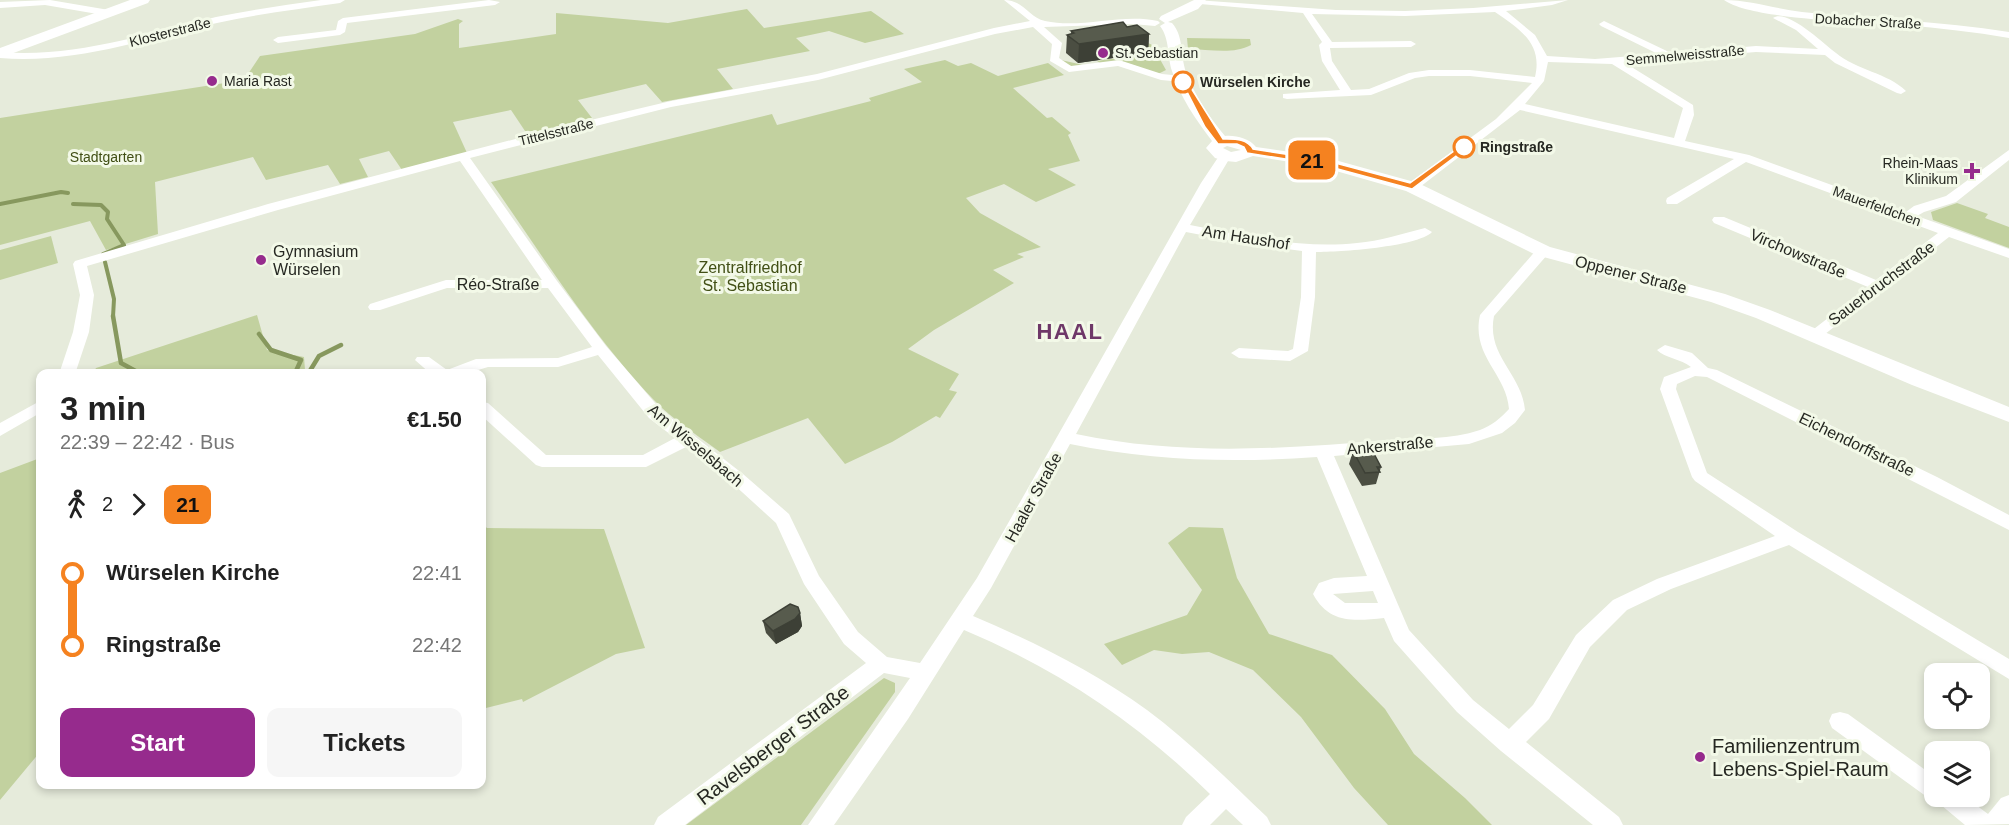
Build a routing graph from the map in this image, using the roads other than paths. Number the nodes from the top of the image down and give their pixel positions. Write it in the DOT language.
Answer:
graph roads {
  1 [pos="143,0"];
  2 [pos="340,0"];
  3 [pos="1009,0"];
  4 [pos="1344,0"];
  5 [pos="1478,0"];
  6 [pos="1563,0"];
  7 [pos="46,1"];
  8 [pos="1726,1"];
  9 [pos="495,2"];
  10 [pos="1200,2"];
  11 [pos="0,5"];
  12 [pos="1495,9"];
  13 [pos="1310,10"];
  14 [pos="109,13"];
  15 [pos="1163,23"];
  16 [pos="1040,24"];
  17 [pos="1604,24"];
  18 [pos="1374,34"];
  19 [pos="2009,35"];
  20 [pos="278,40"];
  21 [pos="1328,44"];
  22 [pos="1381,44"];
  23 [pos="1411,44"];
  24 [pos="1827,52"];
  25 [pos="0,54"];
  26 [pos="1670,56"];
  27 [pos="1543,59"];
  28 [pos="1615,61"];
  29 [pos="1182,79"];
  30 [pos="1539,81"];
  31 [pos="1901,91"];
  32 [pos="1347,93"];
  33 [pos="1287,96"];
  34 [pos="1518,106"];
  35 [pos="1679,142"];
  36 [pos="1223,149"];
  37 [pos="2009,154"];
  38 [pos="464,156"];
  39 [pos="1745,158"];
  40 [pos="1412,187"];
  41 [pos="1672,201"];
  42 [pos="1908,217"];
  43 [pos="1719,220"];
  44 [pos="1183,227"];
  45 [pos="1948,231"];
  46 [pos="1425,232"];
  47 [pos="1309,247"];
  48 [pos="1543,251"];
  49 [pos="2009,254"];
  50 [pos="552,284"];
  51 [pos="1878,286"];
  52 [pos="375,307"];
  53 [pos="1815,335"];
  54 [pos="601,349"];
  55 [pos="1665,350"];
  56 [pos="1239,353"];
  57 [pos="423,360"];
  58 [pos="69,369"];
  59 [pos="435,369"];
  60 [pos="459,369"];
  61 [pos="1702,370"];
  62 [pos="36,408"];
  63 [pos="486,411"];
  64 [pos="2009,415"];
  65 [pos="0,430"];
  66 [pos="1066,437"];
  67 [pos="688,439"];
  68 [pos="1323,450"];
  69 [pos="2009,523"];
  70 [pos="1791,537"];
  71 [pos="1380,583"];
  72 [pos="1391,610"];
  73 [pos="961,620"];
  74 [pos="881,664"];
  75 [pos="2009,670"];
  76 [pos="926,673"];
  77 [pos="1840,721"];
  78 [pos="1509,744"];
  79 [pos="1924,782"];
  80 [pos="1226,794"];
  81 [pos="2009,806"];
  82 [pos="1960,807"];
  83 [pos="666,825"];
  84 [pos="820,825"];
  85 [pos="1194,825"];
  86 [pos="1259,825"];
  87 [pos="1611,825"];
  88 [pos="1984,825"];
  89 [pos="1993,825"];
  1 -- 14 [label="main road"];
  2 -- 25 [label="street, Klosterstraße"];
  3 -- 16 [label="street"];
  4 -- 13 [label="street"];
  5 -- 12 [label="street"];
  6 -- 12 [label="street"];
  7 -- 11 [label="street"];
  7 -- 14 [label="street"];
  8 -- 19 [label="street, Dobacher Straße"];
  8 -- 24 [label="street, Dobacher Straße"];
  9 -- 20 [label="street"];
  10 -- 13 [label="street"];
  10 -- 15 [label="street"];
  12 -- 13 [label="street"];
  12 -- 27 [label="street"];
  13 -- 21 [label="street"];
  14 -- 25 [label="main road"];
  15 -- 16 [label="street, Tittelsstraße"];
  15 -- 29 [label="street"];
  16 -- 29 [label="street"];
  16 -- 38 [label="street, Tittelsstraße"];
  17 -- 26 [label="street"];
  18 -- 22 [label="street"];
  21 -- 22 [label="street"];
  21 -- 32 [label="street"];
  22 -- 23 [label="street"];
  24 -- 26 [label="street, Semmelweisstraße"];
  24 -- 31 [label="street"];
  26 -- 28 [label="street, Semmelweisstraße"];
  27 -- 28 [label="street, Semmelweisstraße"];
  27 -- 30 [label="street"];
  28 -- 35 [label="street"];
  29 -- 36 [label="street"];
  30 -- 32 [label="street"];
  30 -- 34 [label="street"];
  32 -- 33 [label="street"];
  34 -- 35 [label="street, Mauerfeldchen"];
  34 -- 40 [label="street"];
  35 -- 39 [label="street, Mauerfeldchen"];
  36 -- 40 [label="street, Oppener Straße"];
  36 -- 44 [label="street, Haaler Straße"];
  37 -- 42 [label="street"];
  38 -- 50 [label="street, Am Wisselsbach"];
  38 -- 58 [label="street, Tittelsstraße"];
  39 -- 41 [label="street"];
  39 -- 42 [label="street, Mauerfeldchen"];
  40 -- 48 [label="street, Oppener Straße"];
  42 -- 45 [label="street, Mauerfeldchen"];
  43 -- 51 [label="street, Virchowstraße"];
  44 -- 47 [label="street, Am Haushof"];
  44 -- 66 [label="street, Haaler Straße"];
  45 -- 49 [label="street, Mauerfeldchen"];
  45 -- 51 [label="street, Sauerbruchstraße"];
  46 -- 47 [label="street, Am Haushof"];
  47 -- 56 [label="street, Am Haushof"];
  48 -- 53 [label="street, Oppener Straße"];
  48 -- 68 [label="street, Ankerstraße"];
  50 -- 52 [label="street, Réo-Straße"];
  50 -- 54 [label="street, Am Wisselsbach"];
  51 -- 53 [label="street, Sauerbruchstraße"];
  53 -- 64 [label="street, Oppener Straße"];
  54 -- 60 [label="street"];
  54 -- 67 [label="street, Am Wisselsbach"];
  55 -- 61 [label="street, Eichendorffstraße"];
  57 -- 59 [label="street"];
  61 -- 69 [label="street, Eichendorffstraße"];
  61 -- 70 [label="street"];
  62 -- 65 [label="street"];
  63 -- 67 [label="street"];
  66 -- 68 [label="street, Ankerstraße"];
  66 -- 73 [label="street, Haaler Straße"];
  67 -- 74 [label="street, Am Wisselsbach"];
  68 -- 71 [label="street"];
  70 -- 75 [label="street"];
  70 -- 78 [label="street"];
  71 -- 72 [label="street"];
  71 -- 72 [label="street"];
  72 -- 78 [label="street"];
  73 -- 76 [label="street, Haaler Straße"];
  73 -- 80 [label="street"];
  74 -- 76 [label="street, Am Wisselsbach"];
  74 -- 83 [label="street, Ravelsberger Straße"];
  76 -- 84 [label="street, Haaler Straße"];
  77 -- 79 [label="street"];
  78 -- 87 [label="street"];
  80 -- 85 [label="street"];
  80 -- 86 [label="street"];
  81 -- 89 [label="street"];
  82 -- 88 [label="street"];
}
